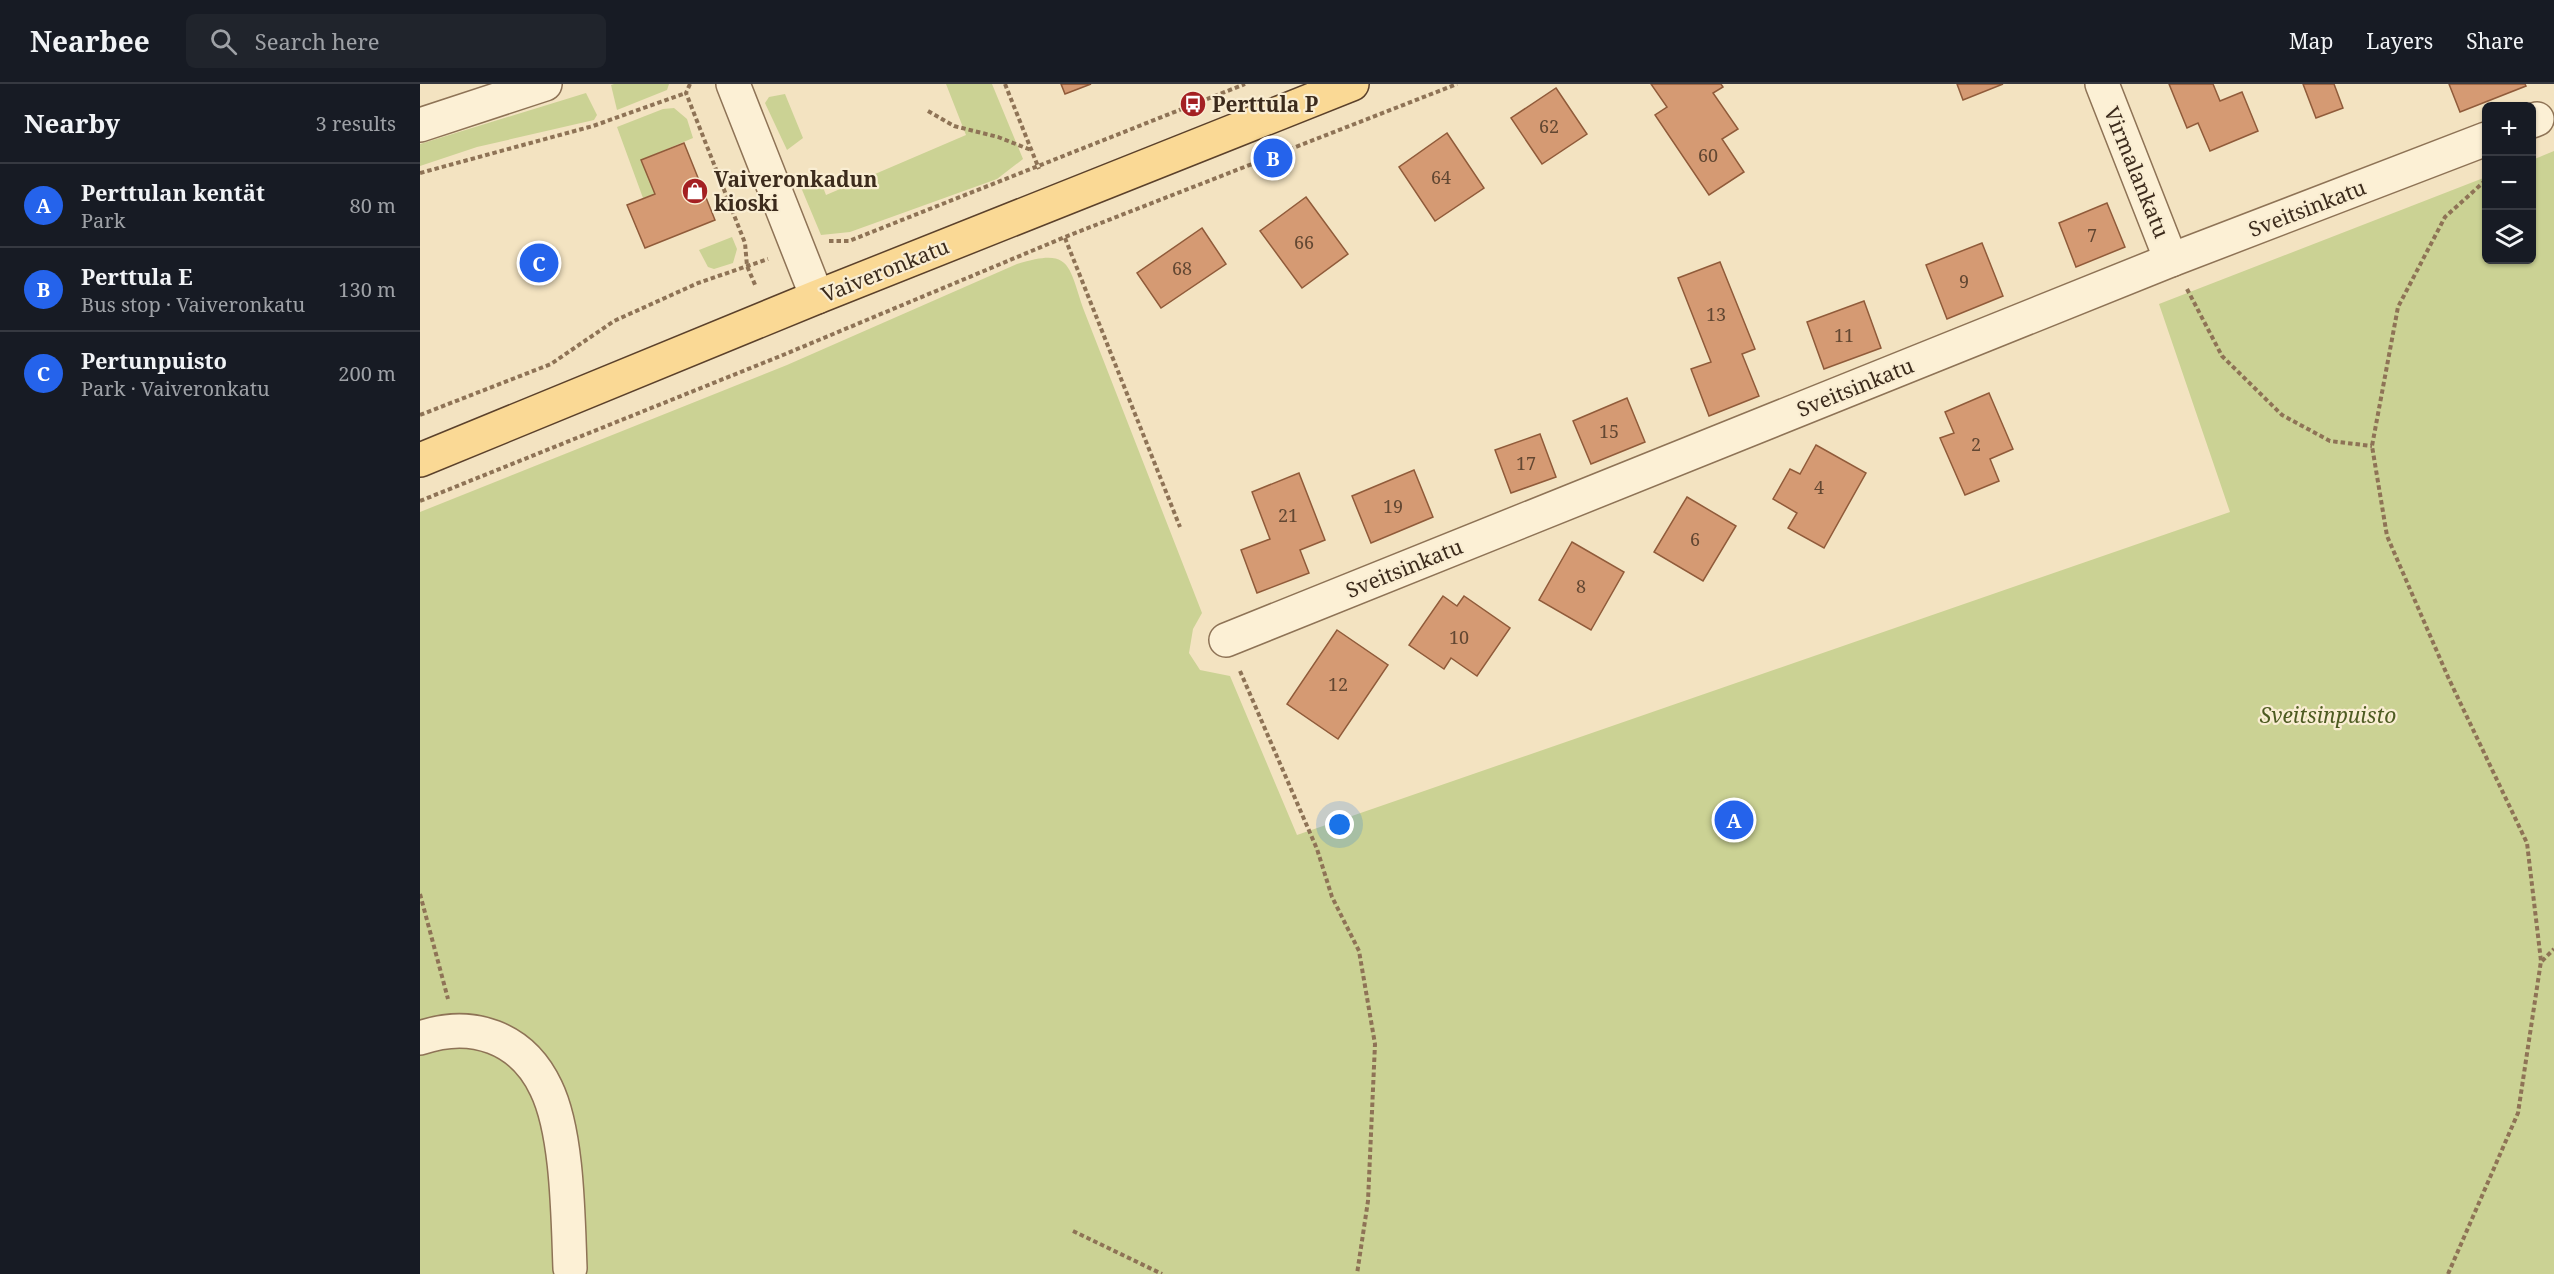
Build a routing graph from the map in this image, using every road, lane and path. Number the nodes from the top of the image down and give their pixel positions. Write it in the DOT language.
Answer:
graph roads {
  1 [pos="545,84"];
  2 [pos="690,84"];
  3 [pos="733,84"];
  4 [pos="1005,84"];
  5 [pos="1352,84"];
  6 [pos="1457,84"];
  7 [pos="2102,84"];
  8 [pos="686,93"];
  9 [pos="928,111"];
  10 [pos="420,125"];
  11 [pos="2482,141"];
  12 [pos="1031,150"];
  13 [pos="1038,167"];
  14 [pos="420,173"];
  15 [pos="2482,184"];
  16 [pos="1065,237"];
  17 [pos="2171,260"];
  18 [pos="747,266"];
  19 [pos="817,297"];
  20 [pos="2372,446"];
  21 [pos="420,460"];
  22 [pos="420,501"];
  23 [pos="1180,527"];
  24 [pos="1226,640"];
  25 [pos="420,894"];
  26 [pos="2554,949"];
  27 [pos="2541,961"];
  28 [pos="456,1031"];
  29 [pos="420,1038"];
  30 [pos="1073,1231"];
  31 [pos="570,1268"];
  32 [pos="1162,1274"];
  33 [pos="1358,1274"];
  34 [pos="2448,1274"];
  1 -- 10 [label="street"];
  2 -- 8 [label="path"];
  3 -- 19 [label="street"];
  4 -- 12 [label="path"];
  5 -- 19 [label="main road, Vaiveronkatu"];
  6 -- 16 [label="path"];
  7 -- 17 [label="street, Virmalankatu"];
  8 -- 14 [label="path"];
  8 -- 18 [label="path"];
  9 -- 12 [label="path"];
  11 -- 17 [label="street, Sveitsinkatu"];
  12 -- 13 [label="path"];
  15 -- 20 [label="path"];
  16 -- 22 [label="path"];
  16 -- 23 [label="path"];
  17 -- 20 [label="path"];
  17 -- 24 [label="street, Sveitsinkatu"];
  19 -- 21 [label="main road, Vaiveronkatu"];
  20 -- 27 [label="path"];
  24 -- 33 [label="path"];
  25 -- 28 [label="path"];
  26 -- 27 [label="path"];
  27 -- 34 [label="path"];
  28 -- 29 [label="street"];
  28 -- 31 [label="street"];
  30 -- 32 [label="path"];
}
